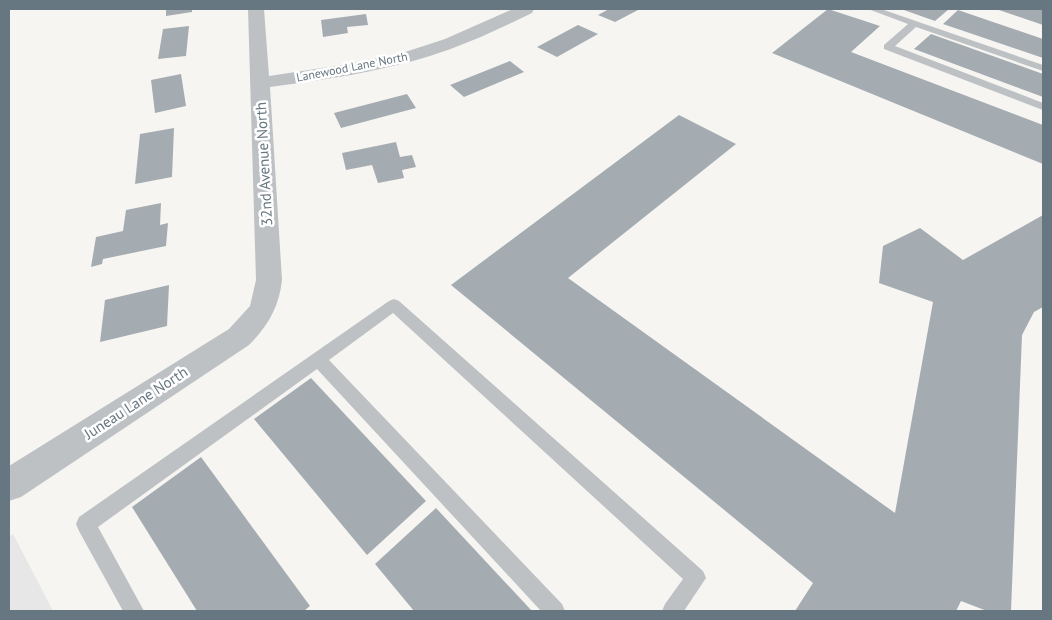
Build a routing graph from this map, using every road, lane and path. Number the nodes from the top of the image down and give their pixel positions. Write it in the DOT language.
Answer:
graph roads {
  1 [pos="256,9"];
  2 [pos="526,9"];
  3 [pos="873,9"];
  4 [pos="915,23"];
  5 [pos="1043,68"];
  6 [pos="259,83"];
  7 [pos="1043,107"];
  8 [pos="259,317"];
  9 [pos="318,359"];
  10 [pos="9,485"];
  11 [pos="134,611"];
  12 [pos="555,611"];
  13 [pos="672,611"];
  1 -- 6 [label="street, 32nd Avenue North"];
  2 -- 6 [label="street, Lanewood Lane North"];
  3 -- 4 [label="lane"];
  4 -- 5 [label="lane"];
  4 -- 7 [label="lane"];
  6 -- 8 [label="street, 32nd Avenue North"];
  8 -- 10 [label="street, Juneau Lane North"];
  9 -- 11 [label="lane"];
  9 -- 12 [label="lane"];
  9 -- 13 [label="lane"];
}
